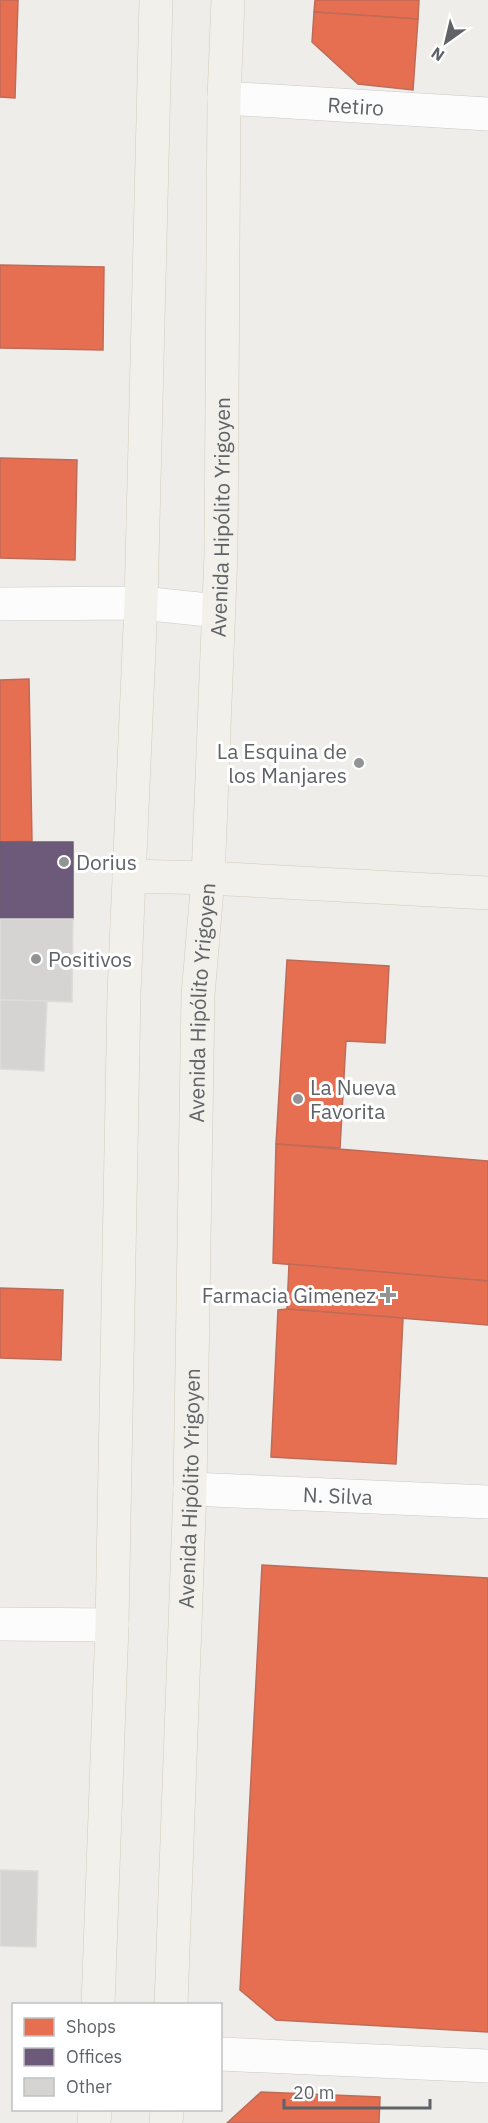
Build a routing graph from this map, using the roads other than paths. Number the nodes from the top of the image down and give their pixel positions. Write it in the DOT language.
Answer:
graph roads {
  1 [pos="156,0"];
  2 [pos="228,0"];
  3 [pos="224,98"];
  4 [pos="488,114"];
  5 [pos="141,603"];
  6 [pos="0,604"];
  7 [pos="218,611"];
  8 [pos="129,876"];
  9 [pos="208,878"];
  10 [pos="488,893"];
  11 [pos="190,1489"];
  12 [pos="488,1502"];
  13 [pos="0,1624"];
  14 [pos="112,1625"];
  15 [pos="98,2003"];
  16 [pos="171,2003"];
  17 [pos="222,2054"];
  18 [pos="488,2066"];
  1 -- 5 [label="main road"];
  2 -- 3 [label="main road, Avenida Hipólito Yrigoyen"];
  3 -- 4 [label="street, Retiro"];
  3 -- 7 [label="main road, Avenida Hipólito Yrigoyen"];
  5 -- 6 [label="street"];
  5 -- 7 [label="street"];
  5 -- 8 [label="main road"];
  7 -- 9 [label="main road, Avenida Hipólito Yrigoyen"];
  8 -- 9 [label="main road"];
  8 -- 14 [label="main road"];
  9 -- 10 [label="main road"];
  9 -- 11 [label="main road, Avenida Hipólito Yrigoyen"];
  11 -- 12 [label="street, N. Silva"];
  11 -- 16 [label="main road, Avenida Hipólito Yrigoyen"];
  13 -- 14 [label="street"];
  14 -- 15 [label="main road"];
  17 -- 18 [label="street"];
}
